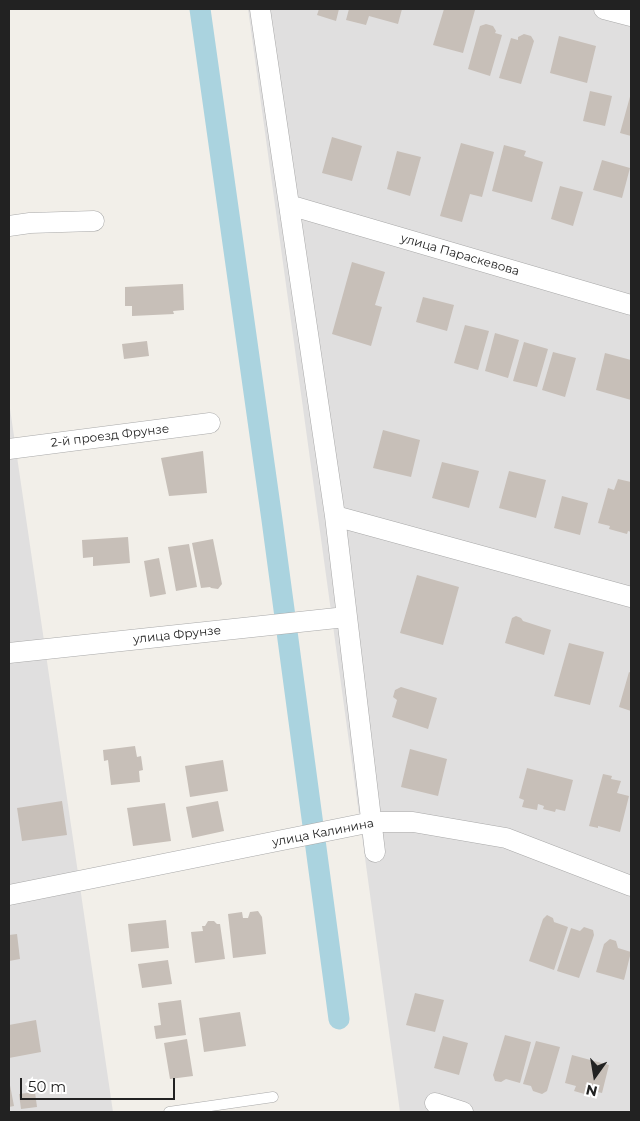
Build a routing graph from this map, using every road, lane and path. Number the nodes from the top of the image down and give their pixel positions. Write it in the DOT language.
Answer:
graph roads {
  1 [pos="260,9"];
  2 [pos="604,9"];
  3 [pos="631,16"];
  4 [pos="289,205"];
  5 [pos="94,221"];
  6 [pos="9,226"];
  7 [pos="631,305"];
  8 [pos="210,423"];
  9 [pos="9,449"];
  10 [pos="334,516"];
  11 [pos="631,597"];
  12 [pos="346,617"];
  13 [pos="9,653"];
  14 [pos="372,822"];
  15 [pos="376,852"];
  16 [pos="631,886"];
  17 [pos="9,895"];
  18 [pos="273,1097"];
  19 [pos="435,1103"];
  20 [pos="169,1112"];
  21 [pos="463,1112"];
  1 -- 4 [label="street"];
  2 -- 3 [label="street"];
  4 -- 7 [label="street, улица Параскевова"];
  4 -- 10 [label="street"];
  5 -- 6 [label="street"];
  8 -- 9 [label="street, 2-й проезд Фрунзе"];
  10 -- 11 [label="street"];
  10 -- 12 [label="street"];
  12 -- 13 [label="street, улица Фрунзе"];
  12 -- 14 [label="street"];
  14 -- 15 [label="street"];
  14 -- 16 [label="street, улица Калинина"];
  14 -- 17 [label="street, улица Калинина"];
  18 -- 20 [label="lane"];
  19 -- 21 [label="street"];
}
